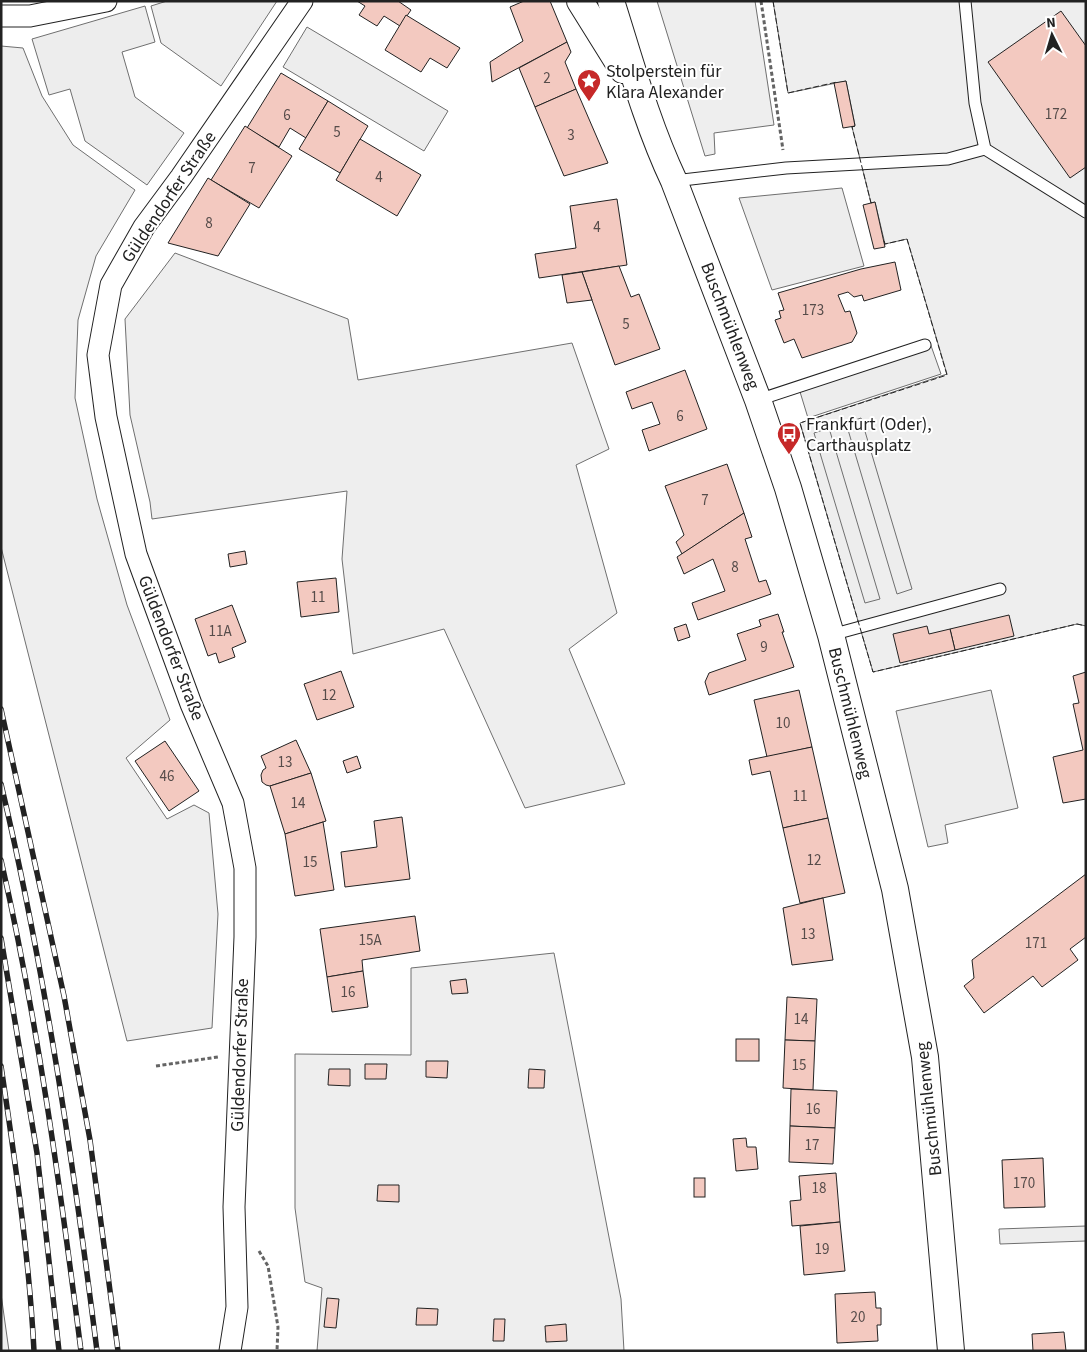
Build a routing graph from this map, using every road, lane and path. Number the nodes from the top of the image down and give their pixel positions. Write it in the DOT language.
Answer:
graph roads {
  1 [pos="106,1"];
  2 [pos="302,1"];
  3 [pos="580,1"];
  4 [pos="611,1"];
  5 [pos="761,1"];
  6 [pos="965,1"];
  7 [pos="1,16"];
  8 [pos="643,100"];
  9 [pos="985,149"];
  10 [pos="786,168"];
  11 [pos="674,181"];
  12 [pos="1086,212"];
  13 [pos="926,345"];
  14 [pos="758,400"];
  15 [pos="1000,589"];
  16 [pos="830,635"];
  17 [pos="241,1054"];
  18 [pos="156,1066"];
  19 [pos="258,1249"];
  20 [pos="230,1351"];
  21 [pos="277,1351"];
  22 [pos="951,1351"];
  1 -- 7 [label="street"];
  2 -- 17 [label="street, Güldendorfer Straße"];
  3 -- 8 [label="street, Buschmühlenweg"];
  4 -- 8 [label="street, Buschmühlenweg"];
  5 -- 10 [label="path"];
  6 -- 9 [label="lane"];
  8 -- 11 [label="street, Buschmühlenweg"];
  9 -- 10 [label="lane"];
  9 -- 12 [label="lane"];
  10 -- 11 [label="lane"];
  11 -- 14 [label="street, Buschmühlenweg"];
  13 -- 14 [label="lane"];
  14 -- 16 [label="street, Buschmühlenweg"];
  15 -- 16 [label="lane"];
  16 -- 22 [label="street, Buschmühlenweg"];
  17 -- 18 [label="path"];
  17 -- 20 [label="street, Güldendorfer Straße"];
  19 -- 21 [label="path"];
}
